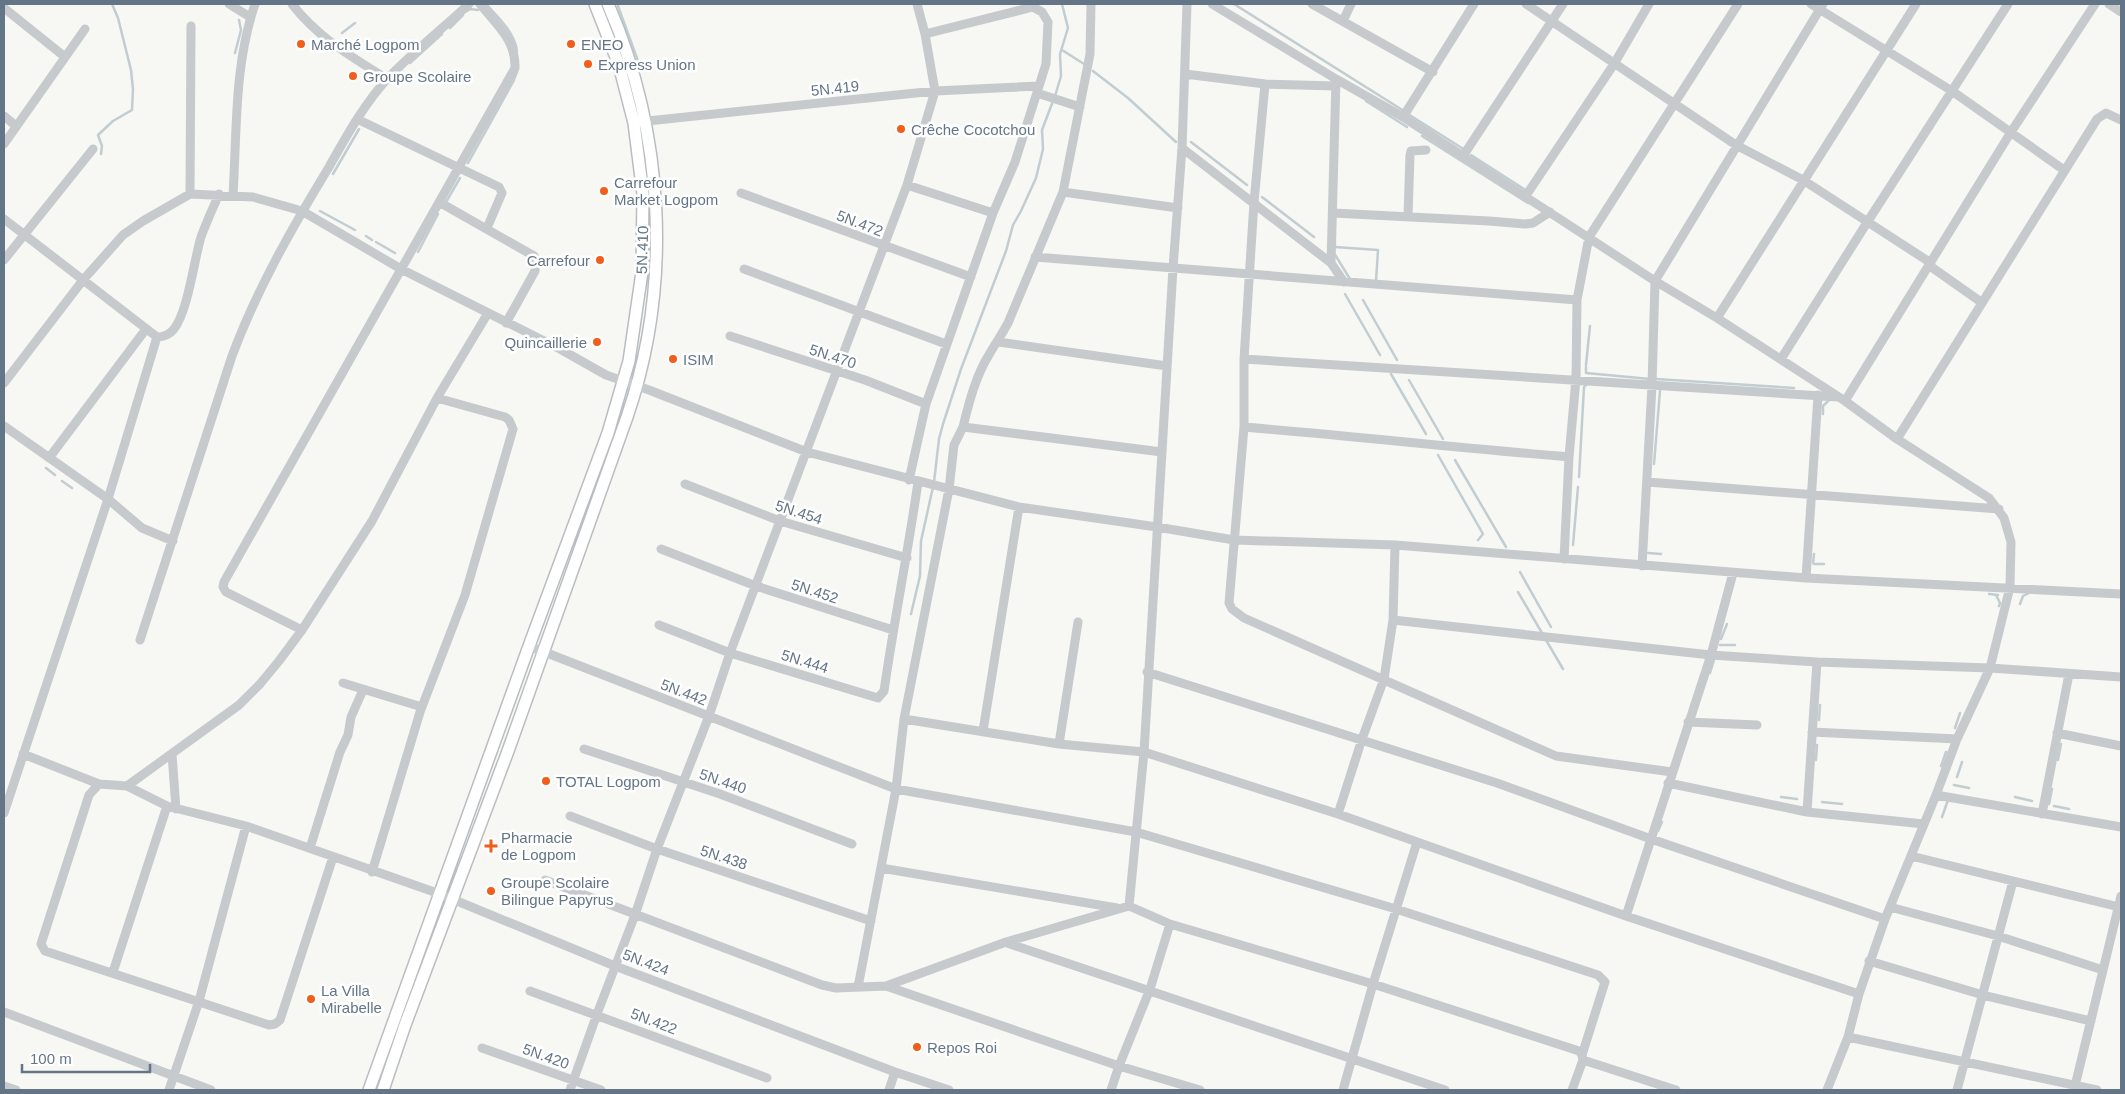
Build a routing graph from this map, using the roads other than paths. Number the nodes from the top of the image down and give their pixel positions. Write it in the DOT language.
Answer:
graph roads {
  1 [pos="229,4"];
  2 [pos="255,4"];
  3 [pos="292,4"];
  4 [pos="469,4"];
  5 [pos="480,4"];
  6 [pos="595,4"];
  7 [pos="608,4"];
  8 [pos="917,4"];
  9 [pos="1091,4"];
  10 [pos="1187,4"];
  11 [pos="1212,4"];
  12 [pos="1312,4"];
  13 [pos="1351,4"];
  14 [pos="1474,4"];
  15 [pos="1526,4"];
  16 [pos="1563,4"];
  17 [pos="1649,4"];
  18 [pos="1738,4"];
  19 [pos="1811,4"];
  20 [pos="1916,4"];
  21 [pos="2008,4"];
  22 [pos="2095,4"];
  23 [pos="2109,4"];
  24 [pos="1821,6"];
  25 [pos="4,8"];
  26 [pos="2121,12"];
  27 [pos="250,17"];
  28 [pos="1343,21"];
  29 [pos="1552,22"];
  30 [pos="191,26"];
  31 [pos="85,29"];
  32 [pos="925,34"];
  33 [pos="1886,50"];
  34 [pos="65,57"];
  35 [pos="1614,64"];
  36 [pos="1433,72"];
  37 [pos="1185,74"];
  38 [pos="387,79"];
  39 [pos="1336,83"];
  40 [pos="1265,84"];
  41 [pos="1038,90"];
  42 [pos="935,91"];
  43 [pos="1952,91"];
  44 [pos="1674,104"];
  45 [pos="1080,107"];
  46 [pos="4,116"];
  47 [pos="1403,117"];
  48 [pos="357,118"];
  49 [pos="2121,120"];
  50 [pos="646,122"];
  51 [pos="634,123"];
  52 [pos="16,126"];
  53 [pos="2012,132"];
  54 [pos="4,144"];
  55 [pos="1736,145"];
  56 [pos="1182,148"];
  57 [pos="93,150"];
  58 [pos="1426,150"];
  59 [pos="1463,156"];
  60 [pos="459,167"];
  61 [pos="2064,170"];
  62 [pos="1803,180"];
  63 [pos="907,185"];
  64 [pos="1063,192"];
  65 [pos="741,193"];
  66 [pos="190,194"];
  67 [pos="219,194"];
  68 [pos="233,195"];
  69 [pos="1525,197"];
  70 [pos="439,202"];
  71 [pos="1254,202"];
  72 [pos="1178,208"];
  73 [pos="302,211"];
  74 [pos="1550,212"];
  75 [pos="993,213"];
  76 [pos="1333,213"];
  77 [pos="1408,216"];
  78 [pos="4,219"];
  79 [pos="1868,221"];
  80 [pos="487,228"];
  81 [pos="24,235"];
  82 [pos="1589,237"];
  83 [pos="882,246"];
  84 [pos="1035,257"];
  85 [pos="4,260"];
  86 [pos="1331,263"];
  87 [pos="1930,265"];
  88 [pos="1173,268"];
  89 [pos="401,269"];
  90 [pos="744,269"];
  91 [pos="1249,274"];
  92 [pos="971,277"];
  93 [pos="82,280"];
  94 [pos="1655,281"];
  95 [pos="1344,282"];
  96 [pos="1577,300"];
  97 [pos="1981,302"];
  98 [pos="859,311"];
  99 [pos="488,313"];
  100 [pos="1717,318"];
  101 [pos="506,323"];
  102 [pos="146,329"];
  103 [pos="730,336"];
  104 [pos="158,337"];
  105 [pos="999,342"];
  106 [pos="946,344"];
  107 [pos="1244,358"];
  108 [pos="1781,359"];
  109 [pos="1167,366"];
  110 [pos="835,372"];
  111 [pos="1576,379"];
  112 [pos="624,382"];
  113 [pos="4,383"];
  114 [pos="637,386"];
  115 [pos="1652,386"];
  116 [pos="1818,395"];
  117 [pos="437,398"];
  118 [pos="1842,399"];
  119 [pos="926,404"];
  120 [pos="4,426"];
  121 [pos="963,427"];
  122 [pos="1244,427"];
  123 [pos="1897,439"];
  124 [pos="806,452"];
  125 [pos="1162,452"];
  126 [pos="1569,457"];
  127 [pos="49,458"];
  128 [pos="597,463"];
  129 [pos="609,467"];
  130 [pos="913,481"];
  131 [pos="1647,482"];
  132 [pos="685,484"];
  133 [pos="947,488"];
  134 [pos="1811,494"];
  135 [pos="108,499"];
  136 [pos="1019,508"];
  137 [pos="1999,509"];
  138 [pos="780,521"];
  139 [pos="1157,526"];
  140 [pos="1234,540"];
  141 [pos="173,541"];
  142 [pos="1395,546"];
  143 [pos="661,549"];
  144 [pos="907,558"];
  145 [pos="1564,559"];
  146 [pos="1642,566"];
  147 [pos="1733,573"];
  148 [pos="1806,578"];
  149 [pos="756,586"];
  150 [pos="2010,587"];
  151 [pos="2121,594"];
  152 [pos="1393,620"];
  153 [pos="1078,622"];
  154 [pos="659,625"];
  155 [pos="302,630"];
  156 [pos="893,630"];
  157 [pos="140,640"];
  158 [pos="529,646"];
  159 [pos="543,652"];
  160 [pos="730,653"];
  161 [pos="1710,654"];
  162 [pos="1817,662"];
  163 [pos="1990,668"];
  164 [pos="1147,672"];
  165 [pos="2069,674"];
  166 [pos="2121,677"];
  167 [pos="1384,679"];
  168 [pos="343,683"];
  169 [pos="363,690"];
  170 [pos="422,707"];
  171 [pos="709,716"];
  172 [pos="904,719"];
  173 [pos="1688,722"];
  174 [pos="1757,725"];
  175 [pos="983,731"];
  176 [pos="1812,732"];
  177 [pos="2057,733"];
  178 [pos="1362,739"];
  179 [pos="1957,739"];
  180 [pos="1060,744"];
  181 [pos="2121,746"];
  182 [pos="584,748"];
  183 [pos="1144,752"];
  184 [pos="23,754"];
  185 [pos="172,754"];
  186 [pos="1672,772"];
  187 [pos="683,782"];
  188 [pos="1668,783"];
  189 [pos="99,784"];
  190 [pos="127,786"];
  191 [pos="896,789"];
  192 [pos="1936,795"];
  193 [pos="171,808"];
  194 [pos="1807,812"];
  195 [pos="4,813"];
  196 [pos="1338,814"];
  197 [pos="2042,814"];
  198 [pos="570,816"];
  199 [pos="1924,824"];
  200 [pos="246,826"];
  201 [pos="2121,827"];
  202 [pos="1136,832"];
  203 [pos="1651,839"];
  204 [pos="1417,842"];
  205 [pos="852,844"];
  206 [pos="310,848"];
  207 [pos="658,849"];
  208 [pos="1911,856"];
  209 [pos="334,858"];
  210 [pos="881,868"];
  211 [pos="372,872"];
  212 [pos="545,880"];
  213 [pos="2013,881"];
  214 [pos="440,894"];
  215 [pos="2121,896"];
  216 [pos="452,899"];
  217 [pos="1129,906"];
  218 [pos="1890,907"];
  219 [pos="2119,908"];
  220 [pos="1120,909"];
  221 [pos="1396,909"];
  222 [pos="636,915"];
  223 [pos="1626,916"];
  224 [pos="1885,919"];
  225 [pos="871,921"];
  226 [pos="1170,924"];
  227 [pos="2118,924"];
  228 [pos="1998,936"];
  229 [pos="1006,942"];
  230 [pos="1869,961"];
  231 [pos="615,966"];
  232 [pos="2102,970"];
  233 [pos="113,972"];
  234 [pos="1373,984"];
  235 [pos="886,986"];
  236 [pos="858,987"];
  237 [pos="1150,989"];
  238 [pos="530,991"];
  239 [pos="1859,994"];
  240 [pos="1983,995"];
  241 [pos="199,1001"];
  242 [pos="4,1012"];
  243 [pos="597,1014"];
  244 [pos="2091,1020"];
  245 [pos="1848,1037"];
  246 [pos="482,1048"];
  247 [pos="1583,1058"];
  248 [pos="1352,1059"];
  249 [pos="1965,1062"];
  250 [pos="1119,1066"];
  251 [pos="895,1072"];
  252 [pos="174,1076"];
  253 [pos="767,1078"];
  254 [pos="574,1080"];
  255 [pos="4,1086"];
  256 [pos="2075,1087"];
  257 [pos="15,1090"];
  258 [pos="168,1090"];
  259 [pos="211,1090"];
  260 [pos="369,1090"];
  261 [pos="383,1090"];
  262 [pos="570,1090"];
  263 [pos="601,1090"];
  264 [pos="889,1090"];
  265 [pos="949,1090"];
  266 [pos="1111,1090"];
  267 [pos="1200,1090"];
  268 [pos="1343,1090"];
  269 [pos="1445,1090"];
  270 [pos="1572,1090"];
  271 [pos="1676,1090"];
  272 [pos="1828,1090"];
  273 [pos="1957,1090"];
  274 [pos="2097,1090"];
  1 -- 27 [label="street"];
  2 -- 27 [label="street"];
  3 -- 38 [label="street"];
  4 -- 38 [label="street"];
  5 -- 60 [label="street"];
  6 -- 51 [label="main road, 5N.410"];
  7 -- 50 [label="main road"];
  8 -- 32 [label="street"];
  9 -- 45 [label="street"];
  10 -- 37 [label="street"];
  11 -- 39 [label="street"];
  12 -- 28 [label="street"];
  13 -- 28 [label="street"];
  14 -- 36 [label="street"];
  15 -- 29 [label="street"];
  16 -- 29 [label="street"];
  17 -- 35 [label="street"];
  18 -- 44 [label="street"];
  19 -- 24 [label="street"];
  20 -- 33 [label="street"];
  21 -- 43 [label="street"];
  22 -- 53 [label="street"];
  23 -- 26 [label="street"];
  24 -- 33 [label="street"];
  24 -- 55 [label="street"];
  25 -- 34 [label="street"];
  27 -- 68 [label="street"];
  28 -- 36 [label="street"];
  29 -- 35 [label="street"];
  29 -- 59 [label="street"];
  30 -- 66 [label="street"];
  31 -- 34 [label="street"];
  32 -- 41 [label="street"];
  32 -- 42 [label="street"];
  33 -- 43 [label="street"];
  33 -- 62 [label="street"];
  34 -- 52 [label="street"];
  35 -- 44 [label="street"];
  35 -- 69 [label="street"];
  36 -- 47 [label="street"];
  37 -- 40 [label="street"];
  37 -- 56 [label="street"];
  38 -- 48 [label="street"];
  39 -- 40 [label="street"];
  39 -- 47 [label="street"];
  39 -- 76 [label="street"];
  40 -- 71 [label="street"];
  41 -- 42 [label="street, 5N.419"];
  41 -- 45 [label="street"];
  41 -- 75 [label="street"];
  42 -- 50 [label="street, 5N.419"];
  42 -- 63 [label="street"];
  43 -- 53 [label="street"];
  43 -- 79 [label="street"];
  44 -- 55 [label="street"];
  44 -- 82 [label="street"];
  45 -- 64 [label="street"];
  46 -- 52 [label="street"];
  47 -- 59 [label="street"];
  48 -- 60 [label="street"];
  48 -- 73 [label="street"];
  49 -- 61 [label="street"];
  50 -- 51 [label="street, 5N.419"];
  50 -- 114 [label="main road"];
  51 -- 112 [label="main road, 5N.410"];
  52 -- 54 [label="street"];
  53 -- 61 [label="street"];
  53 -- 87 [label="street"];
  55 -- 62 [label="street"];
  55 -- 94 [label="street"];
  56 -- 71 [label="street"];
  56 -- 72 [label="street"];
  57 -- 81 [label="street"];
  58 -- 77 [label="street"];
  59 -- 69 [label="street"];
  60 -- 70 [label="street"];
  60 -- 80 [label="street"];
  61 -- 97 [label="street"];
  62 -- 79 [label="street"];
  62 -- 100 [label="street"];
  63 -- 75 [label="street"];
  63 -- 83 [label="street"];
  64 -- 72 [label="street"];
  64 -- 84 [label="street"];
  65 -- 83 [label="street, 5N.472"];
  66 -- 67 [label="street"];
  66 -- 93 [label="street"];
  67 -- 68 [label="street"];
  67 -- 104 [label="street"];
  68 -- 73 [label="street"];
  69 -- 74 [label="street"];
  70 -- 80 [label="street"];
  70 -- 89 [label="street"];
  71 -- 86 [label="street"];
  71 -- 91 [label="street"];
  72 -- 88 [label="street"];
  73 -- 89 [label="street"];
  73 -- 141 [label="street"];
  74 -- 77 [label="street"];
  74 -- 82 [label="street"];
  75 -- 92 [label="street"];
  76 -- 77 [label="street"];
  76 -- 86 [label="street"];
  78 -- 81 [label="street"];
  79 -- 87 [label="street"];
  79 -- 108 [label="street"];
  80 -- 101 [label="street"];
  81 -- 85 [label="street"];
  81 -- 93 [label="street"];
  82 -- 94 [label="street"];
  82 -- 96 [label="street"];
  83 -- 92 [label="street, 5N.472"];
  83 -- 98 [label="street"];
  84 -- 88 [label="street"];
  84 -- 105 [label="street"];
  86 -- 95 [label="street"];
  87 -- 97 [label="street"];
  87 -- 118 [label="street"];
  88 -- 91 [label="street"];
  88 -- 109 [label="street"];
  89 -- 99 [label="street"];
  89 -- 155 [label="street"];
  90 -- 98 [label="street"];
  91 -- 95 [label="street"];
  91 -- 107 [label="street"];
  92 -- 106 [label="street"];
  93 -- 102 [label="street"];
  93 -- 113 [label="street"];
  94 -- 100 [label="street"];
  94 -- 115 [label="street"];
  95 -- 96 [label="street"];
  96 -- 111 [label="street"];
  97 -- 123 [label="street"];
  98 -- 106 [label="street"];
  98 -- 110 [label="street"];
  99 -- 101 [label="street"];
  99 -- 117 [label="street"];
  100 -- 108 [label="street"];
  101 -- 112 [label="street"];
  102 -- 104 [label="street"];
  102 -- 127 [label="street"];
  103 -- 110 [label="street, 5N.470"];
  104 -- 135 [label="street"];
  105 -- 109 [label="street"];
  105 -- 121 [label="street"];
  106 -- 119 [label="street"];
  107 -- 111 [label="street"];
  107 -- 122 [label="street"];
  108 -- 118 [label="street"];
  109 -- 125 [label="street"];
  110 -- 119 [label="street, 5N.470"];
  110 -- 124 [label="street"];
  111 -- 115 [label="street"];
  111 -- 126 [label="street"];
  112 -- 114 [label="street"];
  112 -- 128 [label="main road, 5N.410"];
  114 -- 124 [label="street"];
  114 -- 129 [label="main road"];
  115 -- 116 [label="street"];
  115 -- 131 [label="street"];
  116 -- 118 [label="street"];
  116 -- 134 [label="street"];
  117 -- 155 [label="street"];
  117 -- 170 [label="street"];
  118 -- 123 [label="street"];
  119 -- 130 [label="street"];
  120 -- 127 [label="street"];
  121 -- 125 [label="street"];
  121 -- 133 [label="street"];
  122 -- 126 [label="street"];
  122 -- 140 [label="street"];
  123 -- 137 [label="street"];
  124 -- 130 [label="street"];
  124 -- 138 [label="street"];
  125 -- 139 [label="street"];
  126 -- 145 [label="street"];
  127 -- 135 [label="street"];
  128 -- 129 [label="main road"];
  128 -- 158 [label="main road, 5N.410"];
  129 -- 159 [label="main road"];
  130 -- 133 [label="street"];
  130 -- 144 [label="street"];
  131 -- 134 [label="street"];
  131 -- 146 [label="street"];
  132 -- 138 [label="street, 5N.454"];
  133 -- 136 [label="street"];
  133 -- 172 [label="street"];
  134 -- 137 [label="street"];
  134 -- 148 [label="street"];
  135 -- 141 [label="street"];
  135 -- 184 [label="street"];
  136 -- 139 [label="street"];
  136 -- 175 [label="street"];
  137 -- 150 [label="street"];
  138 -- 144 [label="street, 5N.454"];
  138 -- 149 [label="street"];
  139 -- 140 [label="street"];
  139 -- 164 [label="street"];
  140 -- 142 [label="street"];
  140 -- 167 [label="street"];
  141 -- 157 [label="street"];
  142 -- 145 [label="street"];
  142 -- 152 [label="street"];
  143 -- 149 [label="street, 5N.452"];
  144 -- 156 [label="street"];
  145 -- 146 [label="street"];
  146 -- 147 [label="street"];
  147 -- 148 [label="street"];
  147 -- 161 [label="street"];
  148 -- 150 [label="street"];
  149 -- 156 [label="street, 5N.452"];
  149 -- 160 [label="street"];
  150 -- 151 [label="street"];
  150 -- 163 [label="street"];
  152 -- 161 [label="street"];
  152 -- 167 [label="street"];
  153 -- 180 [label="street"];
  154 -- 160 [label="street, 5N.444"];
  155 -- 185 [label="street"];
  156 -- 160 [label="street, 5N.444"];
  158 -- 159 [label="street, 5N.442"];
  158 -- 214 [label="main road, 5N.410"];
  159 -- 171 [label="street, 5N.442"];
  159 -- 216 [label="main road"];
  160 -- 171 [label="street"];
  161 -- 162 [label="street"];
  161 -- 173 [label="street"];
  162 -- 163 [label="street"];
  162 -- 176 [label="street"];
  163 -- 165 [label="street"];
  163 -- 179 [label="street"];
  164 -- 178 [label="street"];
  164 -- 183 [label="street"];
  165 -- 166 [label="street"];
  165 -- 177 [label="street"];
  167 -- 178 [label="street"];
  167 -- 186 [label="street"];
  168 -- 169 [label="street"];
  169 -- 170 [label="street"];
  169 -- 206 [label="street"];
  170 -- 211 [label="street"];
  171 -- 187 [label="street"];
  171 -- 191 [label="street, 5N.442"];
  172 -- 175 [label="street"];
  172 -- 191 [label="street"];
  173 -- 174 [label="street"];
  173 -- 186 [label="street"];
  175 -- 180 [label="street"];
  176 -- 179 [label="street"];
  176 -- 194 [label="street"];
  177 -- 181 [label="street"];
  177 -- 197 [label="street"];
  178 -- 196 [label="street"];
  178 -- 203 [label="street"];
  179 -- 192 [label="street"];
  180 -- 183 [label="street"];
  182 -- 187 [label="street, 5N.440"];
  183 -- 196 [label="street"];
  183 -- 202 [label="street"];
  184 -- 189 [label="street"];
  184 -- 195 [label="street"];
  185 -- 190 [label="street"];
  185 -- 193 [label="street"];
  186 -- 188 [label="street"];
  187 -- 205 [label="street, 5N.440"];
  187 -- 207 [label="street"];
  188 -- 194 [label="street"];
  188 -- 203 [label="street"];
  189 -- 190 [label="street"];
  189 -- 233 [label="street"];
  190 -- 193 [label="street, 5N.424"];
  191 -- 202 [label="street, 5N.442"];
  191 -- 210 [label="street"];
  192 -- 197 [label="street"];
  192 -- 199 [label="street"];
  193 -- 200 [label="street, 5N.424"];
  193 -- 233 [label="street"];
  194 -- 199 [label="street"];
  196 -- 204 [label="street"];
  197 -- 201 [label="street"];
  198 -- 207 [label="street, 5N.438"];
  199 -- 208 [label="street"];
  200 -- 206 [label="street, 5N.424"];
  200 -- 241 [label="street"];
  202 -- 217 [label="street"];
  202 -- 221 [label="street, 5N.442"];
  203 -- 223 [label="street"];
  203 -- 224 [label="street"];
  204 -- 221 [label="street"];
  204 -- 223 [label="street"];
  206 -- 209 [label="street, 5N.424"];
  207 -- 222 [label="street"];
  207 -- 225 [label="street, 5N.438"];
  208 -- 213 [label="street"];
  208 -- 218 [label="street"];
  209 -- 211 [label="street, 5N.424"];
  209 -- 241 [label="street"];
  210 -- 220 [label="street"];
  210 -- 225 [label="street"];
  211 -- 214 [label="street, 5N.424"];
  212 -- 222 [label="street"];
  213 -- 219 [label="street"];
  213 -- 228 [label="street"];
  214 -- 216 [label="street, 5N.424"];
  214 -- 260 [label="main road, 5N.410"];
  215 -- 219 [label="street"];
  216 -- 231 [label="street, 5N.424"];
  216 -- 261 [label="main road"];
  217 -- 220 [label="street"];
  217 -- 226 [label="street"];
  218 -- 224 [label="street"];
  218 -- 228 [label="street"];
  219 -- 227 [label="street"];
  220 -- 229 [label="street"];
  221 -- 234 [label="street"];
  221 -- 247 [label="street, 5N.442"];
  222 -- 231 [label="street"];
  222 -- 236 [label="street"];
  223 -- 239 [label="street"];
  224 -- 230 [label="street"];
  225 -- 236 [label="street"];
  226 -- 234 [label="street"];
  226 -- 237 [label="street"];
  227 -- 232 [label="street"];
  228 -- 232 [label="street"];
  228 -- 240 [label="street"];
  229 -- 235 [label="street"];
  229 -- 237 [label="street"];
  230 -- 239 [label="street"];
  230 -- 240 [label="street"];
  231 -- 243 [label="street"];
  231 -- 251 [label="street, 5N.424"];
  232 -- 244 [label="street"];
  233 -- 241 [label="street"];
  234 -- 247 [label="street"];
  234 -- 248 [label="street"];
  235 -- 236 [label="street"];
  235 -- 250 [label="street"];
  237 -- 248 [label="street"];
  237 -- 250 [label="street"];
  238 -- 243 [label="street, 5N.422"];
  239 -- 245 [label="street"];
  240 -- 244 [label="street"];
  240 -- 249 [label="street"];
  241 -- 252 [label="street"];
  242 -- 252 [label="street"];
  243 -- 253 [label="street, 5N.422"];
  243 -- 254 [label="street"];
  244 -- 256 [label="street"];
  245 -- 249 [label="street"];
  245 -- 272 [label="street"];
  246 -- 254 [label="street, 5N.420"];
  247 -- 270 [label="street"];
  247 -- 271 [label="street"];
  248 -- 268 [label="street"];
  248 -- 269 [label="street"];
  249 -- 256 [label="street"];
  249 -- 273 [label="street"];
  250 -- 266 [label="street"];
  250 -- 267 [label="street"];
  251 -- 264 [label="street"];
  251 -- 265 [label="street, 5N.424"];
  252 -- 258 [label="street"];
  252 -- 259 [label="street"];
  254 -- 262 [label="street"];
  254 -- 263 [label="street, 5N.420"];
  255 -- 257 [label="street"];
  256 -- 274 [label="street"];
}
